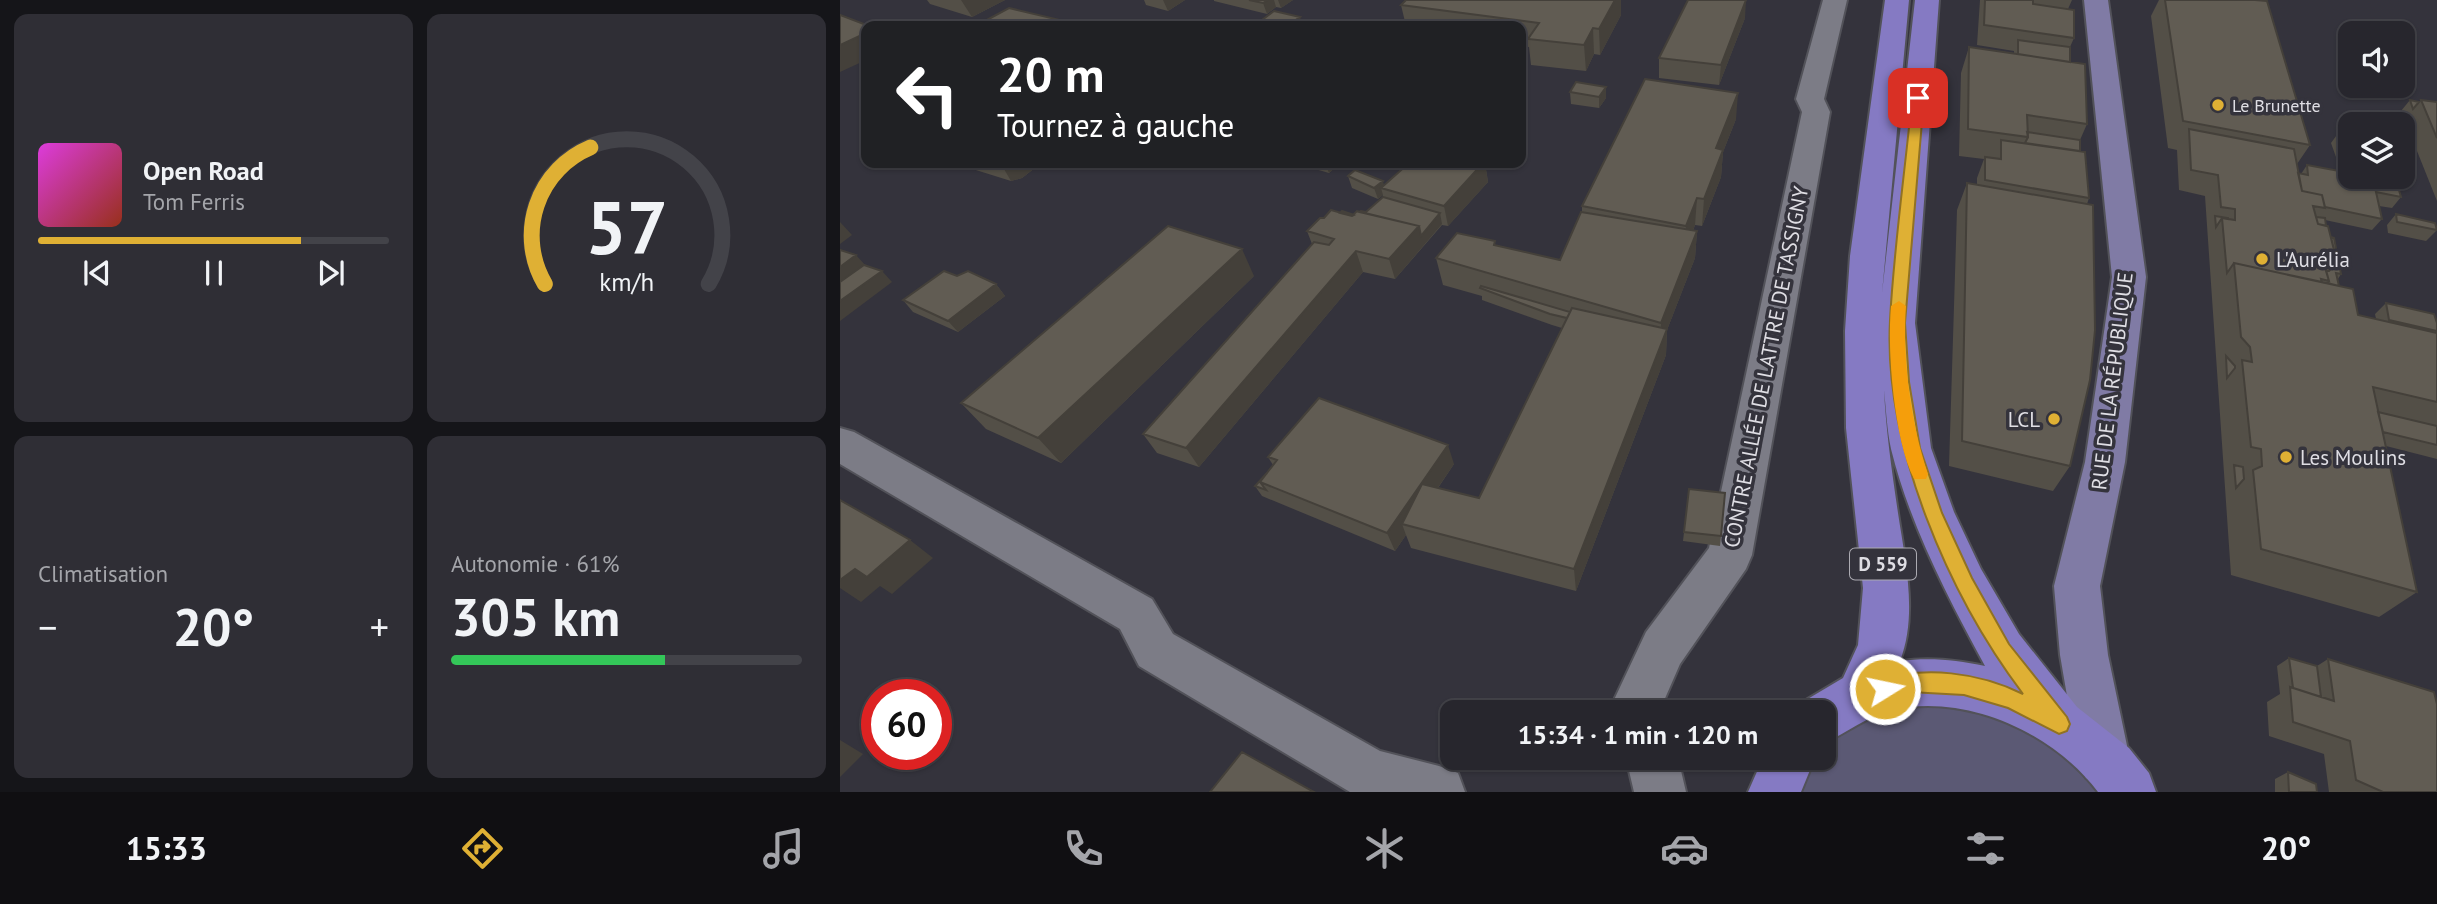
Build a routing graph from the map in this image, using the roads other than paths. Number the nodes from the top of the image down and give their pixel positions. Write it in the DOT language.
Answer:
graph roads {
  1 [pos="1835,0"];
  2 [pos="1897,0"];
  3 [pos="1927,0"];
  4 [pos="2096,0"];
  5 [pos="840,444"];
  6 [pos="1640,700"];
  7 [pos="1842,707"];
  8 [pos="2059,724"];
  9 [pos="1654,770"];
  10 [pos="1784,770"];
  11 [pos="2117,776"];
  12 [pos="1439,792"];
  13 [pos="1660,792"];
  14 [pos="1774,792"];
  1 -- 6 [label="street, CONTRE ALLÉE DE LATTRE DE TASSIGNY"];
  2 -- 7 [label="main road, D 559"];
  3 -- 8 [label="main road, D 559"];
  4 -- 11 [label="main road, RUE DE LA RÉPUBLIQUE"];
  5 -- 12 [label="street"];
  7 -- 8 [label="main road"];
  8 -- 11 [label="main road"];
  9 -- 13 [label="street"];
  10 -- 14 [label="main road"];
}
